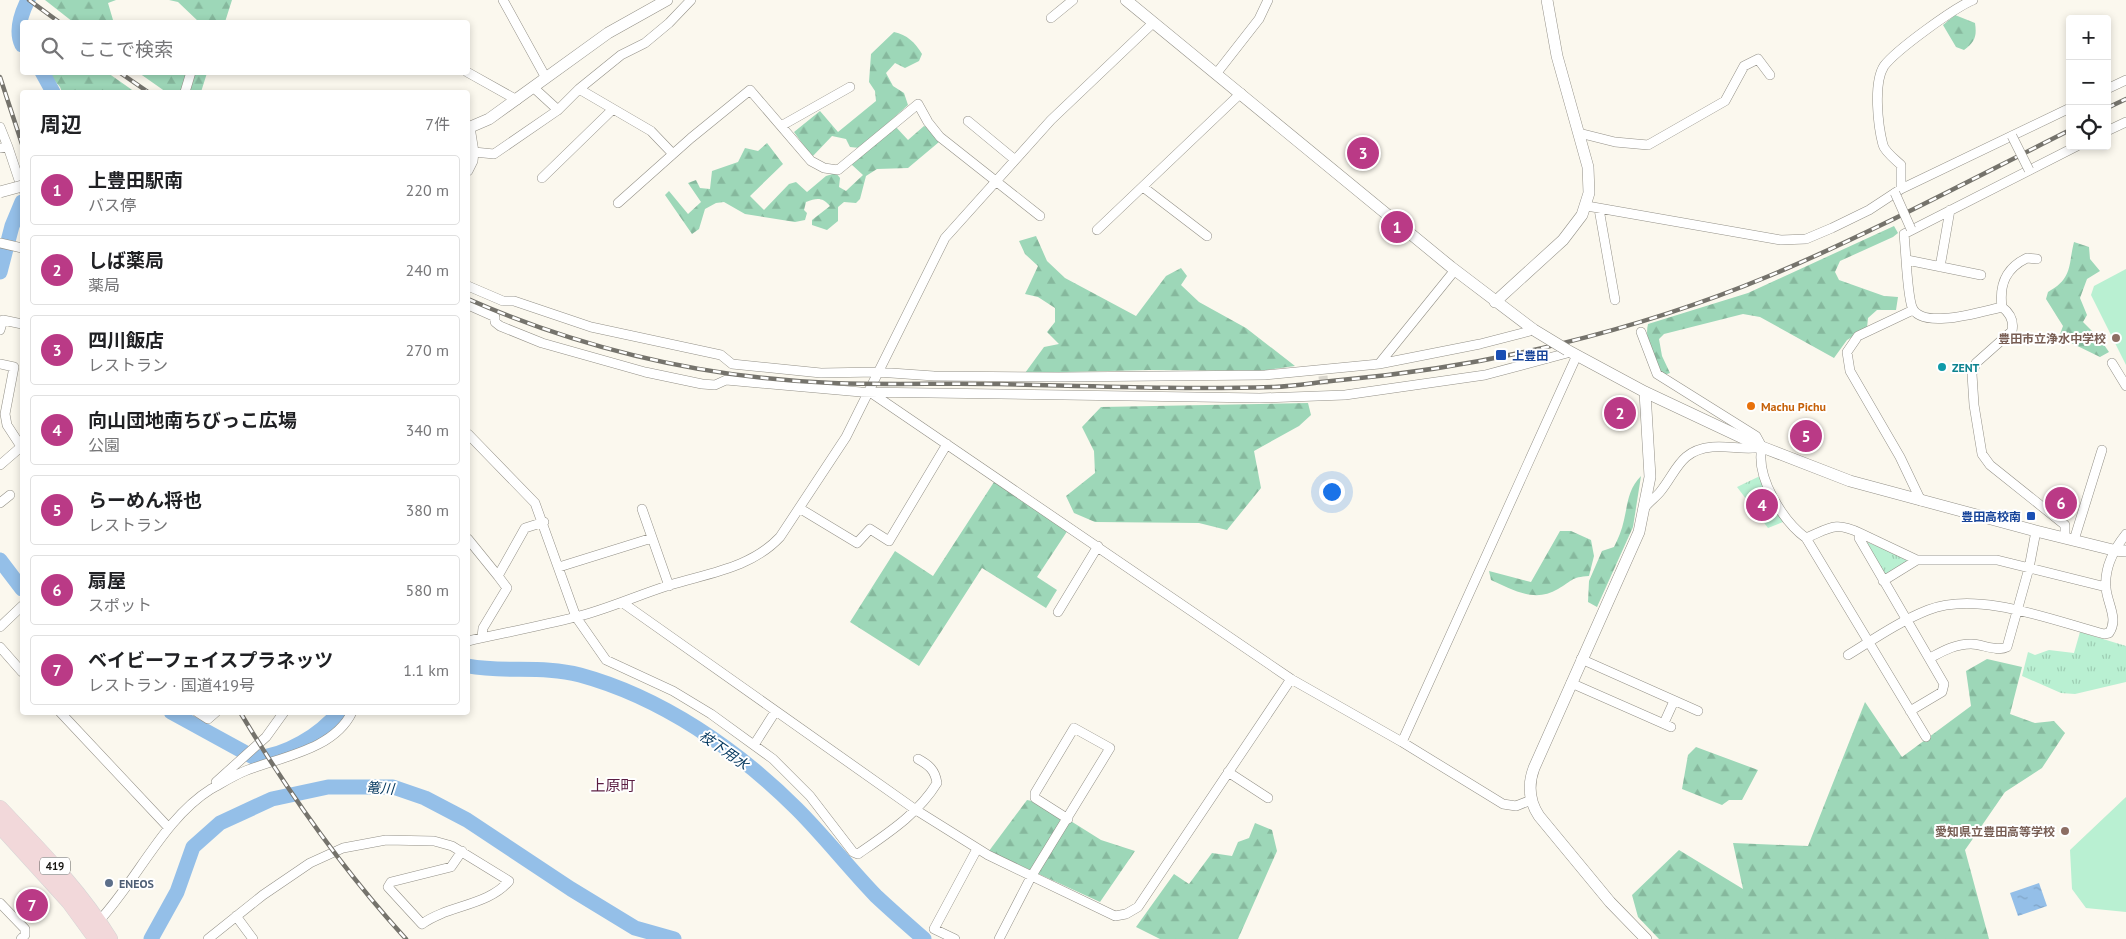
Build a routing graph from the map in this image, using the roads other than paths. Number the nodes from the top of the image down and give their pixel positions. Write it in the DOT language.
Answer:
graph roads {
  1 [pos="503,0"];
  2 [pos="667,0"];
  3 [pos="691,0"];
  4 [pos="1073,0"];
  5 [pos="1126,0"];
  6 [pos="1268,0"];
  7 [pos="1547,0"];
  8 [pos="1973,0"];
  9 [pos="1052,18"];
  10 [pos="1153,23"];
  11 [pos="470,74"];
  12 [pos="1216,74"];
  13 [pos="190,75"];
  14 [pos="1770,75"];
  15 [pos="546,78"];
  16 [pos="2126,80"];
  17 [pos="2111,87"];
  18 [pos="534,88"];
  19 [pos="850,88"];
  20 [pos="186,90"];
  21 [pos="579,90"];
  22 [pos="1240,93"];
  23 [pos="517,100"];
  24 [pos="613,108"];
  25 [pos="558,110"];
  26 [pos="2066,110"];
  27 [pos="968,121"];
  28 [pos="2126,122"];
  29 [pos="0,126"];
  30 [pos="781,126"];
  31 [pos="470,127"];
  32 [pos="2111,129"];
  33 [pos="470,132"];
  34 [pos="1579,133"];
  35 [pos="2012,136"];
  36 [pos="4,148"];
  37 [pos="2069,150"];
  38 [pos="474,152"];
  39 [pos="673,154"];
  40 [pos="1014,159"];
  41 [pos="470,165"];
  42 [pos="2029,170"];
  43 [pos="542,178"];
  44 [pos="995,180"];
  45 [pos="20,183"];
  46 [pos="20,187"];
  47 [pos="1143,187"];
  48 [pos="1898,191"];
  49 [pos="0,192"];
  50 [pos="618,203"];
  51 [pos="1586,206"];
  52 [pos="1599,209"];
  53 [pos="1950,210"];
  54 [pos="1040,216"];
  55 [pos="1911,229"];
  56 [pos="1097,230"];
  57 [pos="1206,236"];
  58 [pos="0,242"];
  59 [pos="20,248"];
  60 [pos="2037,259"];
  61 [pos="1907,260"];
  62 [pos="1940,267"];
  63 [pos="1455,270"];
  64 [pos="1981,275"];
  65 [pos="470,287"];
  66 [pos="1614,300"];
  67 [pos="1495,302"];
  68 [pos="470,306"];
  69 [pos="2002,307"];
  70 [pos="1913,310"];
  71 [pos="20,324"];
  72 [pos="0,330"];
  73 [pos="1534,330"];
  74 [pos="1641,332"];
  75 [pos="1572,352"];
  76 [pos="2112,363"];
  77 [pos="0,364"];
  78 [pos="1379,364"];
  79 [pos="18,367"];
  80 [pos="877,372"];
  81 [pos="2126,386"];
  82 [pos="870,392"];
  83 [pos="1646,392"];
  84 [pos="470,436"];
  85 [pos="20,443"];
  86 [pos="947,444"];
  87 [pos="1762,447"];
  88 [pos="20,448"];
  89 [pos="2102,450"];
  90 [pos="0,465"];
  91 [pos="10,495"];
  92 [pos="1922,501"];
  93 [pos="0,503"];
  94 [pos="1646,506"];
  95 [pos="799,508"];
  96 [pos="642,509"];
  97 [pos="544,522"];
  98 [pos="2036,531"];
  99 [pos="1860,534"];
  100 [pos="2126,534"];
  101 [pos="652,538"];
  102 [pos="1806,538"];
  103 [pos="2069,539"];
  104 [pos="470,541"];
  105 [pos="1098,546"];
  106 [pos="2112,550"];
  107 [pos="2126,551"];
  108 [pos="1917,560"];
  109 [pos="559,567"];
  110 [pos="2029,568"];
  111 [pos="498,576"];
  112 [pos="1883,581"];
  113 [pos="669,586"];
  114 [pos="2106,587"];
  115 [pos="623,602"];
  116 [pos="20,608"];
  117 [pos="2018,611"];
  118 [pos="1058,612"];
  119 [pos="576,617"];
  120 [pos="1908,620"];
  121 [pos="0,627"];
  122 [pos="482,637"];
  123 [pos="470,640"];
  124 [pos="1868,643"];
  125 [pos="0,647"];
  126 [pos="1848,655"];
  127 [pos="1930,658"];
  128 [pos="1582,659"];
  129 [pos="20,670"];
  130 [pos="1291,679"];
  131 [pos="1571,683"];
  132 [pos="1674,700"];
  133 [pos="1698,711"];
  134 [pos="1910,711"];
  135 [pos="776,712"];
  136 [pos="63,715"];
  137 [pos="202,715"];
  138 [pos="213,715"];
  139 [pos="282,715"];
  140 [pos="350,715"];
  141 [pos="1926,737"];
  142 [pos="1402,742"];
  143 [pos="754,744"];
  144 [pos="918,759"];
  145 [pos="1228,772"];
  146 [pos="209,791"];
  147 [pos="1268,798"];
  148 [pos="1531,800"];
  149 [pos="0,808"];
  150 [pos="916,810"];
  151 [pos="1068,819"];
  152 [pos="0,826"];
  153 [pos="168,827"];
  154 [pos="977,849"];
  155 [pos="462,851"];
  156 [pos="1031,877"];
  157 [pos="0,903"];
  158 [pos="236,916"];
  159 [pos="98,933"];
  160 [pos="21,939"];
  161 [pos="208,939"];
  162 [pos="253,939"];
  163 [pos="955,939"];
  164 [pos="1000,939"];
  165 [pos="1646,939"];
  1 -- 15 [label="street"];
  2 -- 15 [label="street"];
  3 -- 21 [label="street"];
  4 -- 9 [label="street"];
  5 -- 10 [label="street"];
  6 -- 12 [label="street"];
  7 -- 34 [label="street"];
  8 -- 48 [label="street"];
  10 -- 12 [label="street"];
  10 -- 40 [label="street"];
  11 -- 23 [label="street"];
  12 -- 22 [label="street"];
  13 -- 20 [label="street"];
  14 -- 34 [label="street"];
  15 -- 18 [label="street"];
  16 -- 17 [label="street"];
  18 -- 23 [label="street"];
  18 -- 25 [label="street"];
  19 -- 30 [label="street"];
  21 -- 24 [label="street"];
  21 -- 25 [label="street"];
  22 -- 47 [label="street"];
  22 -- 63 [label="street"];
  23 -- 31 [label="street"];
  24 -- 39 [label="street"];
  24 -- 43 [label="street"];
  25 -- 38 [label="street"];
  26 -- 35 [label="street"];
  27 -- 40 [label="street"];
  28 -- 32 [label="street"];
  29 -- 36 [label="street"];
  30 -- 39 [label="street"];
  30 -- 44 [label="street"];
  33 -- 38 [label="street"];
  34 -- 51 [label="street"];
  35 -- 42 [label="street, bridge"];
  35 -- 48 [label="street"];
  36 -- 45 [label="street"];
  37 -- 42 [label="street"];
  38 -- 41 [label="street"];
  39 -- 50 [label="street"];
  40 -- 44 [label="street"];
  42 -- 53 [label="street"];
  44 -- 54 [label="street"];
  44 -- 80 [label="street"];
  46 -- 49 [label="street, bridge"];
  47 -- 56 [label="street"];
  47 -- 57 [label="street"];
  48 -- 52 [label="street"];
  48 -- 55 [label="street, bridge"];
  51 -- 52 [label="street"];
  51 -- 67 [label="street"];
  52 -- 66 [label="street"];
  53 -- 55 [label="street"];
  53 -- 62 [label="street"];
  55 -- 61 [label="street"];
  58 -- 59 [label="street"];
  60 -- 69 [label="street"];
  61 -- 62 [label="street"];
  61 -- 70 [label="street"];
  62 -- 64 [label="street"];
  63 -- 67 [label="street"];
  63 -- 78 [label="street"];
  65 -- 80 [label="street"];
  67 -- 73 [label="street"];
  68 -- 82 [label="street"];
  69 -- 70 [label="street"];
  69 -- 103 [label="street"];
  70 -- 92 [label="street"];
  71 -- 72 [label="street"];
  73 -- 75 [label="street, bridge"];
  73 -- 78 [label="street"];
  74 -- 87 [label="street"];
  75 -- 82 [label="street"];
  75 -- 83 [label="street"];
  75 -- 142 [label="street"];
  76 -- 81 [label="street"];
  77 -- 79 [label="street"];
  78 -- 80 [label="street"];
  79 -- 85 [label="street"];
  80 -- 82 [label="street"];
  82 -- 86 [label="street"];
  82 -- 95 [label="street"];
  83 -- 87 [label="street"];
  83 -- 94 [label="street"];
  84 -- 97 [label="street"];
  86 -- 95 [label="street"];
  86 -- 105 [label="street"];
  87 -- 92 [label="street"];
  87 -- 94 [label="street"];
  87 -- 102 [label="street"];
  88 -- 90 [label="street"];
  89 -- 103 [label="street"];
  91 -- 93 [label="street"];
  92 -- 98 [label="street"];
  94 -- 128 [label="street"];
  95 -- 113 [label="street"];
  96 -- 101 [label="street"];
  97 -- 109 [label="street"];
  97 -- 111 [label="street"];
  98 -- 103 [label="street"];
  98 -- 110 [label="street"];
  99 -- 102 [label="street"];
  99 -- 108 [label="street"];
  99 -- 112 [label="street"];
  100 -- 106 [label="street"];
  101 -- 109 [label="street"];
  101 -- 113 [label="street"];
  102 -- 124 [label="street"];
  103 -- 106 [label="street"];
  104 -- 111 [label="street"];
  105 -- 118 [label="street"];
  105 -- 130 [label="street"];
  106 -- 107 [label="street"];
  106 -- 114 [label="street"];
  108 -- 110 [label="street"];
  108 -- 112 [label="street"];
  109 -- 119 [label="street"];
  110 -- 114 [label="street"];
  110 -- 117 [label="street"];
  111 -- 122 [label="street"];
  112 -- 120 [label="street"];
  113 -- 115 [label="street"];
  114 -- 117 [label="street"];
  115 -- 119 [label="street"];
  115 -- 135 [label="street"];
  116 -- 121 [label="street"];
  117 -- 120 [label="street"];
  117 -- 127 [label="street"];
  119 -- 122 [label="street"];
  119 -- 143 [label="street"];
  120 -- 124 [label="street"];
  120 -- 127 [label="street"];
  122 -- 123 [label="street"];
  124 -- 126 [label="street"];
  124 -- 134 [label="street"];
  125 -- 129 [label="street"];
  127 -- 134 [label="street"];
  128 -- 131 [label="street"];
  128 -- 132 [label="street"];
  130 -- 142 [label="street"];
  130 -- 145 [label="street"];
  131 -- 132 [label="street"];
  131 -- 148 [label="street"];
  132 -- 133 [label="street"];
  134 -- 141 [label="street"];
  135 -- 143 [label="street"];
  135 -- 150 [label="street"];
  136 -- 153 [label="street"];
  137 -- 138 [label="street"];
  139 -- 146 [label="street"];
  140 -- 146 [label="street"];
  142 -- 148 [label="street"];
  143 -- 150 [label="street"];
  144 -- 150 [label="street"];
  145 -- 147 [label="street"];
  145 -- 156 [label="street"];
  146 -- 153 [label="street"];
  148 -- 165 [label="street"];
  149 -- 159 [label="highway, 419"];
  150 -- 154 [label="street"];
  151 -- 151 [label="street"];
  151 -- 156 [label="street"];
  152 -- 159 [label="highway, 419"];
  153 -- 159 [label="street"];
  154 -- 156 [label="street"];
  154 -- 163 [label="street"];
  155 -- 155 [label="street"];
  155 -- 158 [label="street"];
  156 -- 164 [label="street"];
  157 -- 160 [label="street"];
  158 -- 161 [label="street"];
  158 -- 162 [label="street"];
}
